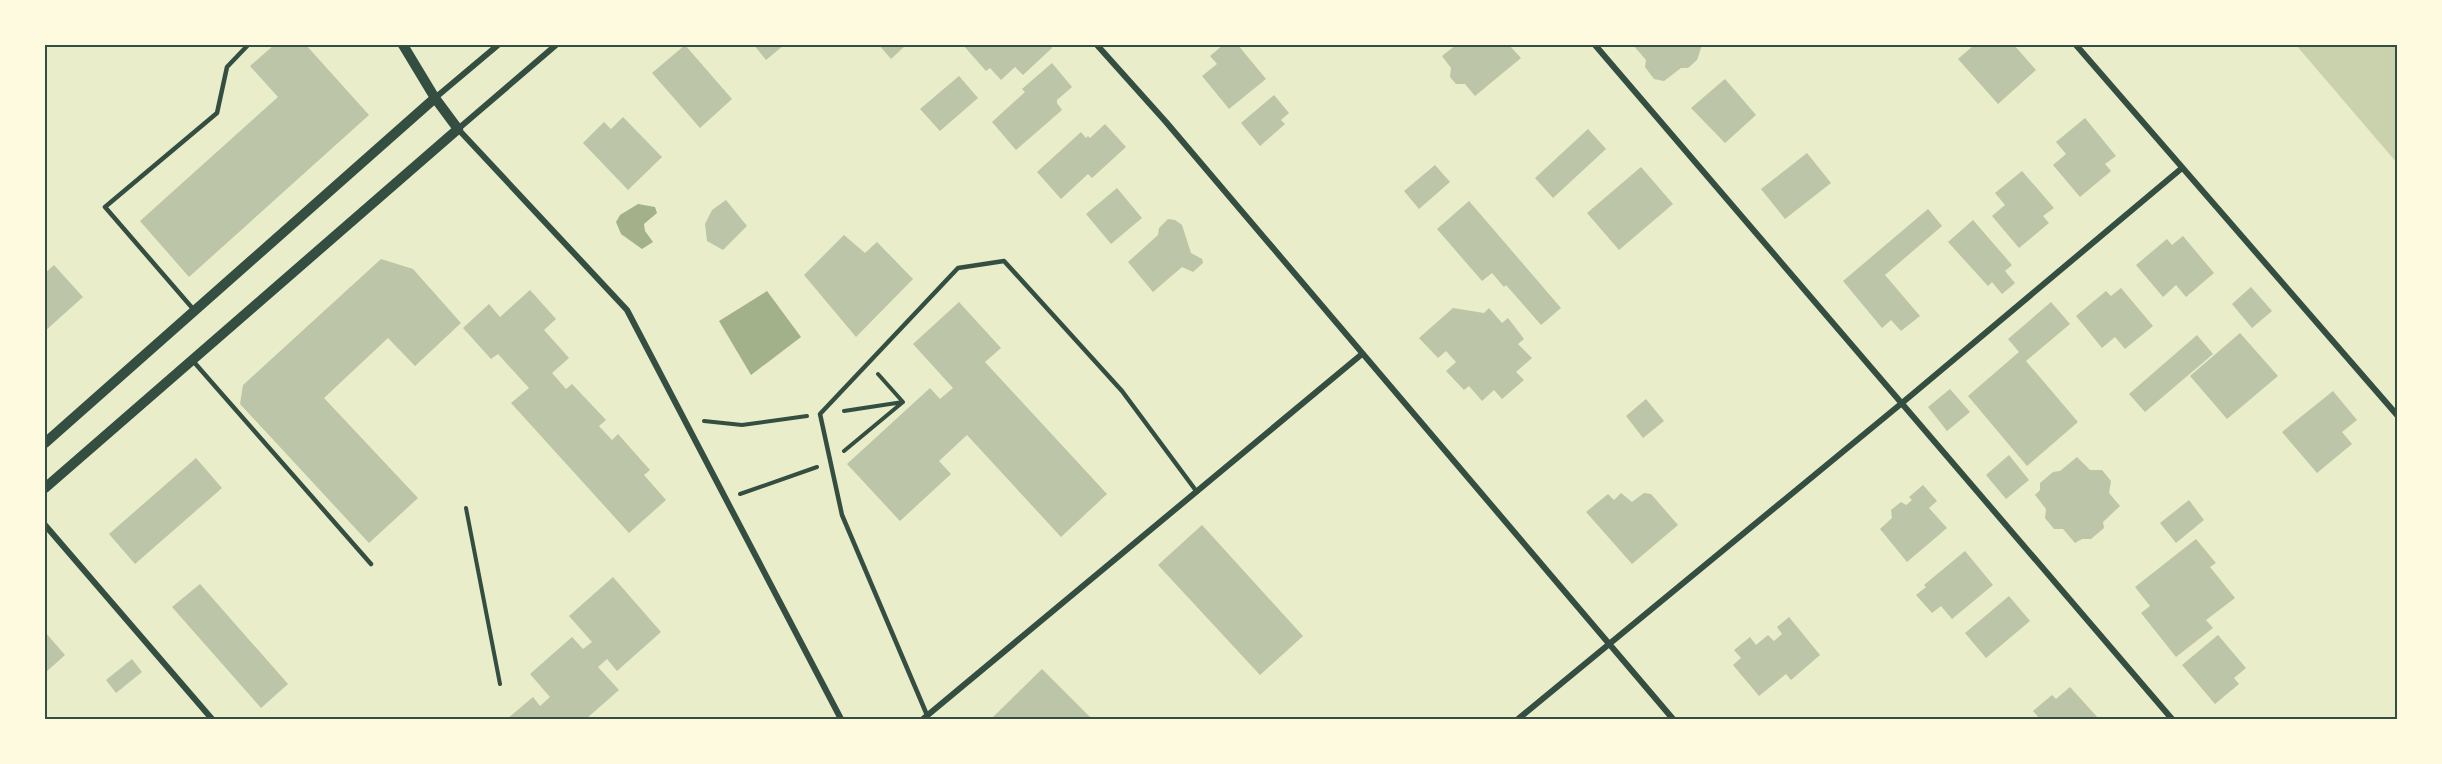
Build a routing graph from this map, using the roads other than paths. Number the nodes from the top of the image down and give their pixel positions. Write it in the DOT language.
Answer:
graph roads {
  1 [pos="248,45"];
  2 [pos="403,45"];
  3 [pos="498,45"];
  4 [pos="556,45"];
  5 [pos="1097,45"];
  6 [pos="1595,45"];
  7 [pos="2076,45"];
  8 [pos="435,98"];
  9 [pos="458,129"];
  10 [pos="2182,168"];
  11 [pos="196,312"];
  12 [pos="1362,354"];
  13 [pos="192,360"];
  14 [pos="1902,403"];
  15 [pos="2397,415"];
  16 [pos="45,443"];
  17 [pos="45,488"];
  18 [pos="1197,492"];
  19 [pos="45,525"];
  20 [pos="371,564"];
  21 [pos="1608,644"];
  22 [pos="925,717"];
  23 [pos="212,719"];
  24 [pos="841,719"];
  25 [pos="1518,719"];
  26 [pos="1673,719"];
  27 [pos="2172,719"];
  1 -- 11 [label="lane"];
  2 -- 8 [label="street"];
  3 -- 8 [label="street"];
  4 -- 9 [label="street"];
  5 -- 12 [label="street"];
  6 -- 14 [label="street"];
  7 -- 10 [label="street"];
  8 -- 9 [label="street"];
  8 -- 11 [label="street"];
  9 -- 13 [label="street"];
  9 -- 24 [label="street"];
  10 -- 14 [label="street"];
  10 -- 15 [label="street"];
  11 -- 16 [label="street"];
  12 -- 18 [label="street"];
  12 -- 21 [label="street"];
  13 -- 17 [label="street"];
  13 -- 20 [label="lane"];
  14 -- 21 [label="street"];
  14 -- 27 [label="street"];
  18 -- 22 [label="street"];
  18 -- 22 [label="lane"];
  19 -- 23 [label="street"];
  21 -- 25 [label="street"];
  21 -- 26 [label="street"];
}
